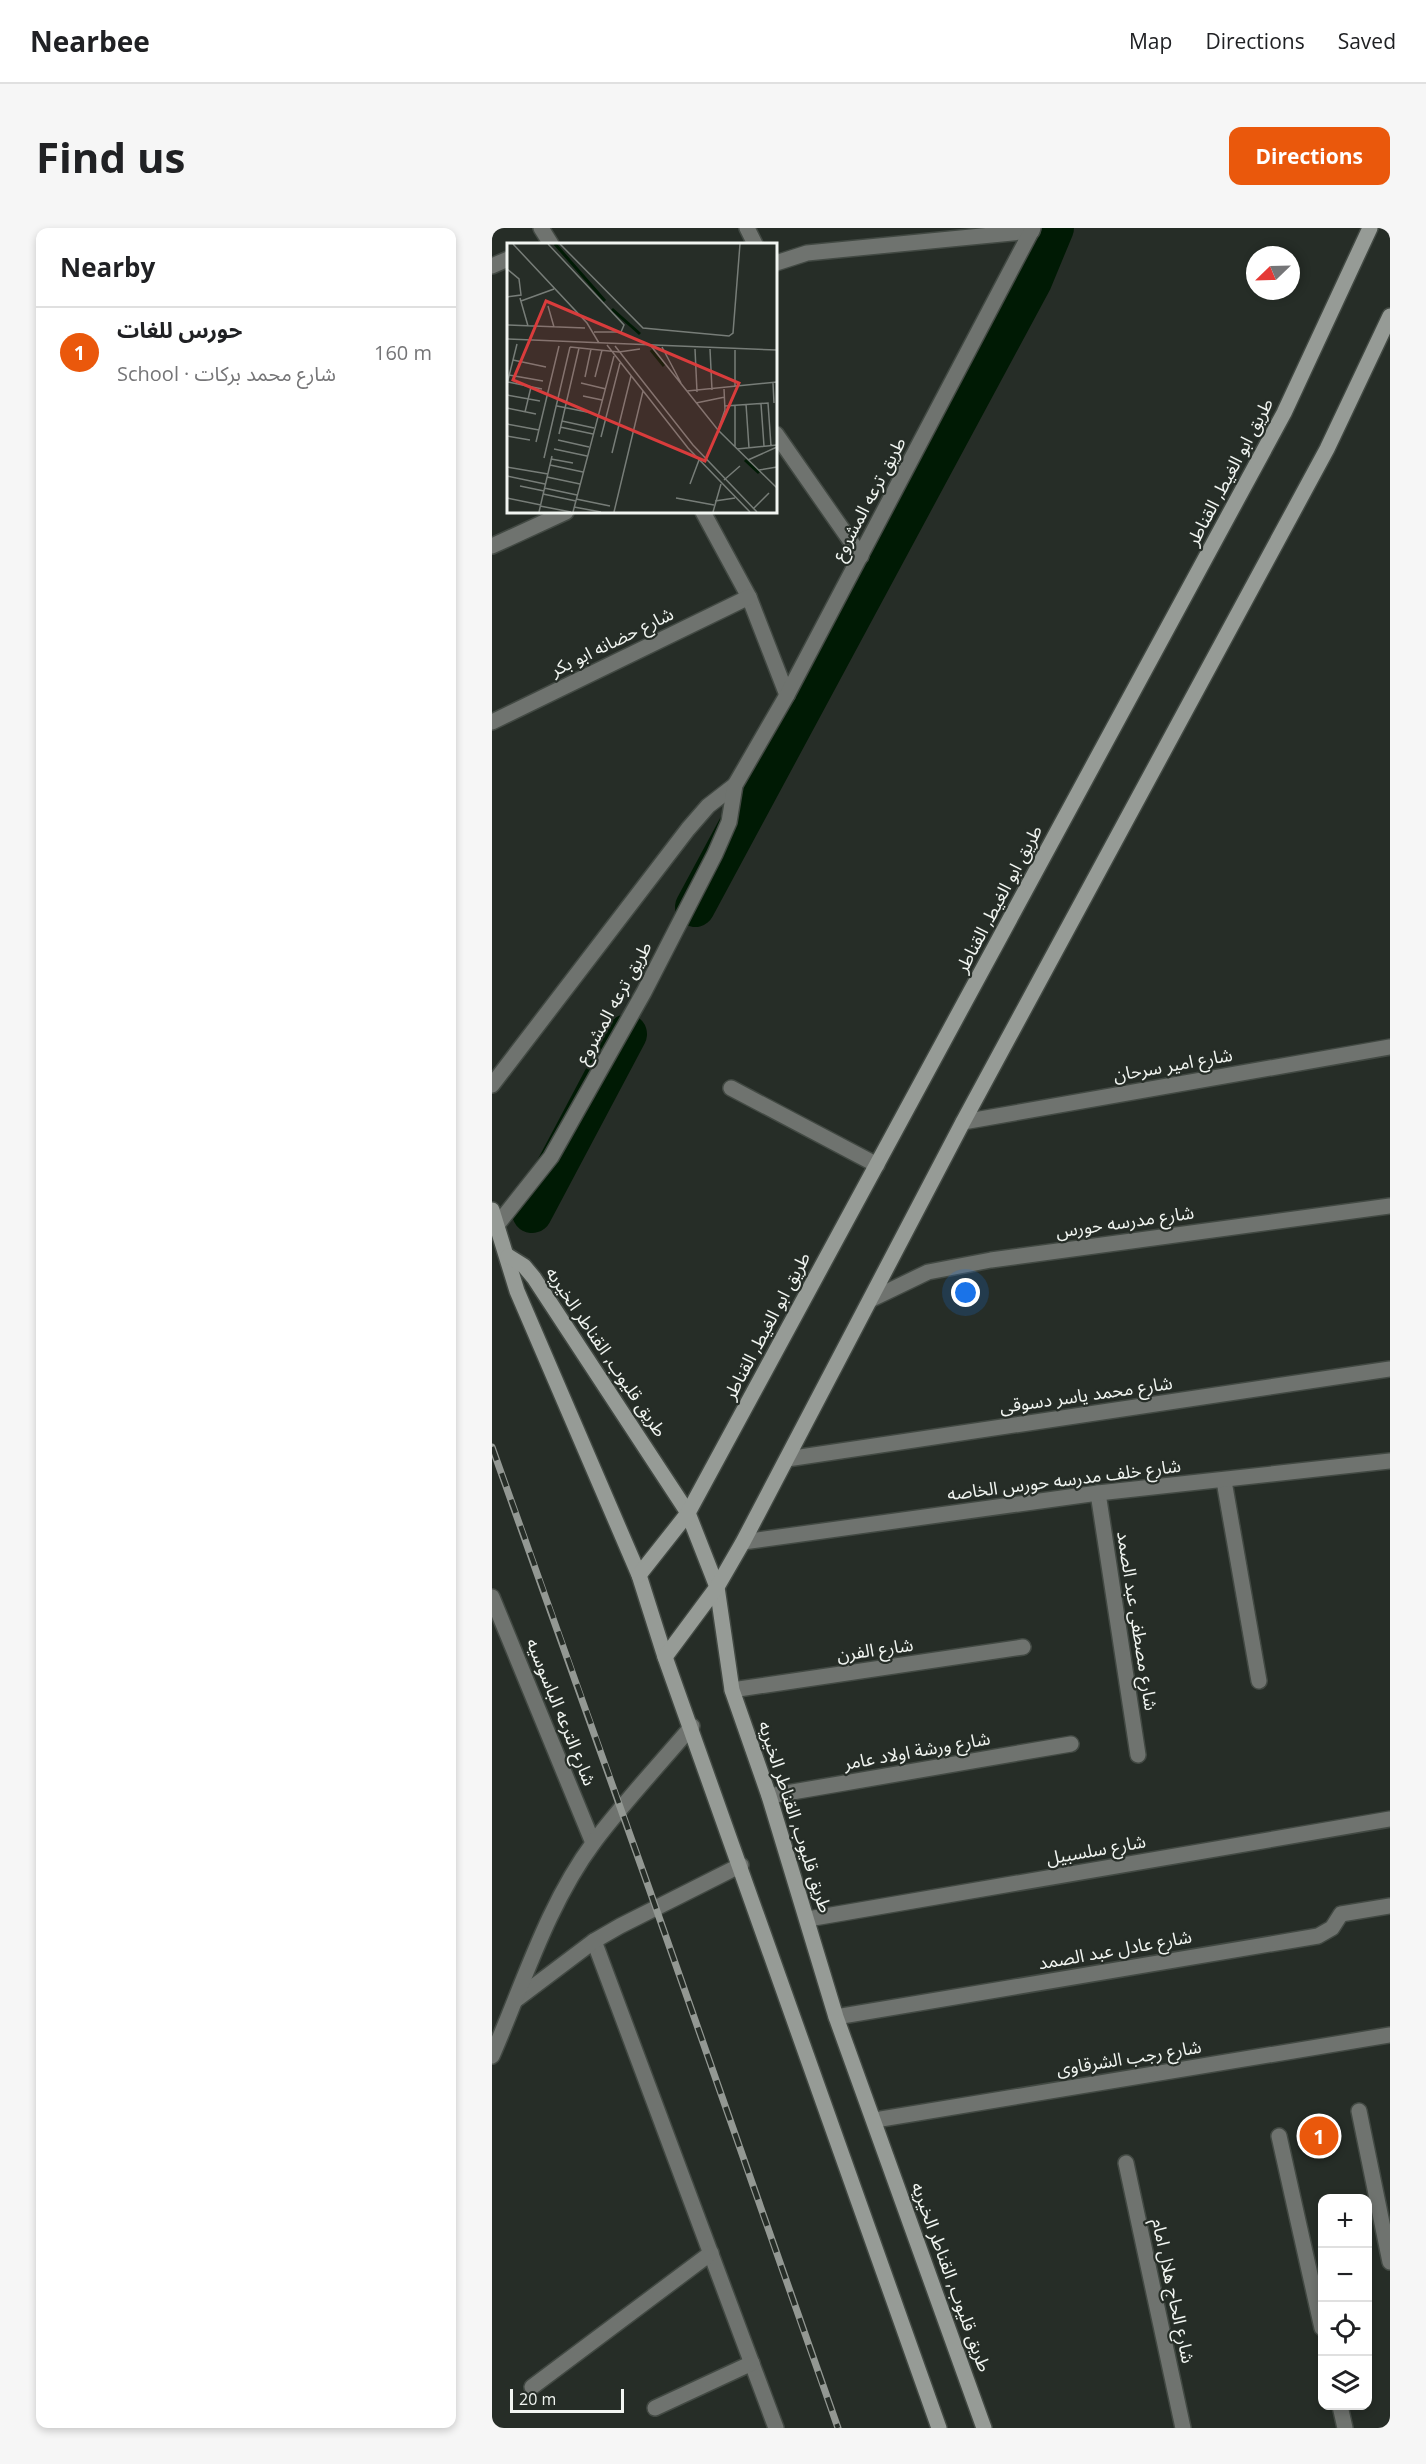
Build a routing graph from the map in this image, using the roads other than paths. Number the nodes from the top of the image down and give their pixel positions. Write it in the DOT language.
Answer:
graph roads {
  1 [pos="747,228"];
  2 [pos="1370,228"];
  3 [pos="1033,230"];
  4 [pos="754,243"];
  5 [pos="507,259"];
  6 [pos="777,263"];
  7 [pos="492,266"];
  8 [pos="1390,316"];
  9 [pos="777,435"];
  10 [pos="564,513"];
  11 [pos="704,513"];
  12 [pos="492,546"];
  13 [pos="861,556"];
  14 [pos="749,597"];
  15 [pos="787,694"];
  16 [pos="492,722"];
  17 [pos="735,785"];
  18 [pos="1390,1047"];
  19 [pos="492,1085"];
  20 [pos="730,1088"];
  21 [pos="963,1122"];
  22 [pos="877,1165"];
  23 [pos="1390,1206"];
  24 [pos="495,1217"];
  25 [pos="508,1256"];
  26 [pos="872,1299"];
  27 [pos="1390,1369"];
  28 [pos="787,1459"];
  29 [pos="1390,1461"];
  30 [pos="1224,1481"];
  31 [pos="1098,1493"];
  32 [pos="688,1513"];
  33 [pos="742,1542"];
  34 [pos="639,1575"];
  35 [pos="717,1587"];
  36 [pos="492,1597"];
  37 [pos="1023,1647"];
  38 [pos="665,1657"];
  39 [pos="1259,1681"];
  40 [pos="732,1690"];
  41 [pos="692,1726"];
  42 [pos="1071,1744"];
  43 [pos="1138,1755"];
  44 [pos="769,1796"];
  45 [pos="1390,1819"];
  46 [pos="593,1843"];
  47 [pos="741,1865"];
  48 [pos="1390,1906"];
  49 [pos="808,1919"];
  50 [pos="594,1941"];
  51 [pos="517,1999"];
  52 [pos="836,2017"];
  53 [pos="1390,2035"];
  54 [pos="492,2056"];
  55 [pos="1359,2111"];
  56 [pos="874,2120"];
  57 [pos="1279,2136"];
  58 [pos="1126,2163"];
  59 [pos="1386,2225"];
  60 [pos="711,2253"];
  61 [pos="1390,2262"];
  62 [pos="1318,2306"];
  63 [pos="752,2363"];
  64 [pos="532,2387"];
  65 [pos="654,2408"];
  66 [pos="1341,2410"];
  67 [pos="776,2428"];
  68 [pos="939,2428"];
  69 [pos="984,2428"];
  70 [pos="1182,2428"];
  71 [pos="1345,2428"];
  1 -- 4 [label="street"];
  2 -- 22 [label="main road, طريق ابو الغيط, القناطر"];
  3 -- 6 [label="street"];
  3 -- 13 [label="street, طريق ترعه المشروع"];
  5 -- 7 [label="street"];
  8 -- 21 [label="main road"];
  9 -- 13 [label="street"];
  10 -- 12 [label="street"];
  11 -- 14 [label="street"];
  13 -- 15 [label="street, طريق ترعه المشروع"];
  14 -- 15 [label="street"];
  14 -- 16 [label="street, شارع حضانه ابو بكر"];
  15 -- 17 [label="street, طريق ترعه المشروع"];
  17 -- 19 [label="street, طريق ترعه المشروع"];
  17 -- 24 [label="street, طريق ترعه المشروع"];
  18 -- 21 [label="street, شارع امير سرحان"];
  20 -- 22 [label="street"];
  21 -- 26 [label="main road"];
  22 -- 32 [label="main road, طريق ابو الغيط, القناطر"];
  23 -- 26 [label="street, شارع مدرسه حورس"];
  24 -- 25 [label="main road"];
  25 -- 32 [label="main road, طريق قليوب, القناطر الخيريه"];
  25 -- 34 [label="main road"];
  26 -- 28 [label="main road"];
  27 -- 28 [label="street, شارع محمد ياسر دسوقى"];
  28 -- 33 [label="main road"];
  29 -- 30 [label="street, شارع خلف مدرسه حورس الخاصه"];
  30 -- 31 [label="street, شارع خلف مدرسه حورس الخاصه"];
  30 -- 39 [label="street"];
  31 -- 33 [label="street, شارع خلف مدرسه حورس الخاصه"];
  31 -- 43 [label="street, شارع مصطفى عبد الصمد"];
  32 -- 34 [label="main road, طريق ابو الغيط, القناطر"];
  32 -- 35 [label="main road, طريق قليوب, القناطر الخيريه"];
  33 -- 35 [label="main road"];
  34 -- 38 [label="main road"];
  35 -- 38 [label="main road"];
  35 -- 40 [label="main road, طريق قليوب, القناطر الخيريه"];
  36 -- 46 [label="street, شارع الترعه الباسوسيه"];
  37 -- 40 [label="street, شارع الفرن"];
  38 -- 41 [label="main road"];
  40 -- 44 [label="main road, طريق قليوب, القناطر الخيريه"];
  41 -- 46 [label="street"];
  41 -- 47 [label="main road"];
  42 -- 44 [label="street, شارع ورشة اولاد عامر"];
  44 -- 49 [label="main road, طريق قليوب, القناطر الخيريه"];
  45 -- 49 [label="street, شارع سلسبيل"];
  46 -- 51 [label="street"];
  47 -- 50 [label="street"];
  47 -- 68 [label="main road"];
  48 -- 52 [label="street, شارع عادل عبد الصمد"];
  49 -- 52 [label="main road, طريق قليوب, القناطر الخيريه"];
  50 -- 51 [label="street"];
  50 -- 60 [label="street"];
  51 -- 54 [label="street"];
  52 -- 56 [label="main road, طريق قليوب, القناطر الخيريه"];
  53 -- 56 [label="street, شارع رجب الشرقاوى"];
  55 -- 59 [label="street"];
  56 -- 69 [label="main road, طريق قليوب, القناطر الخيريه"];
  57 -- 62 [label="street"];
  58 -- 70 [label="street, شارع الحاج هلال امام"];
  59 -- 61 [label="street"];
  60 -- 63 [label="street"];
  60 -- 64 [label="street"];
  63 -- 65 [label="street"];
  63 -- 67 [label="street"];
  66 -- 71 [label="street"];
}
